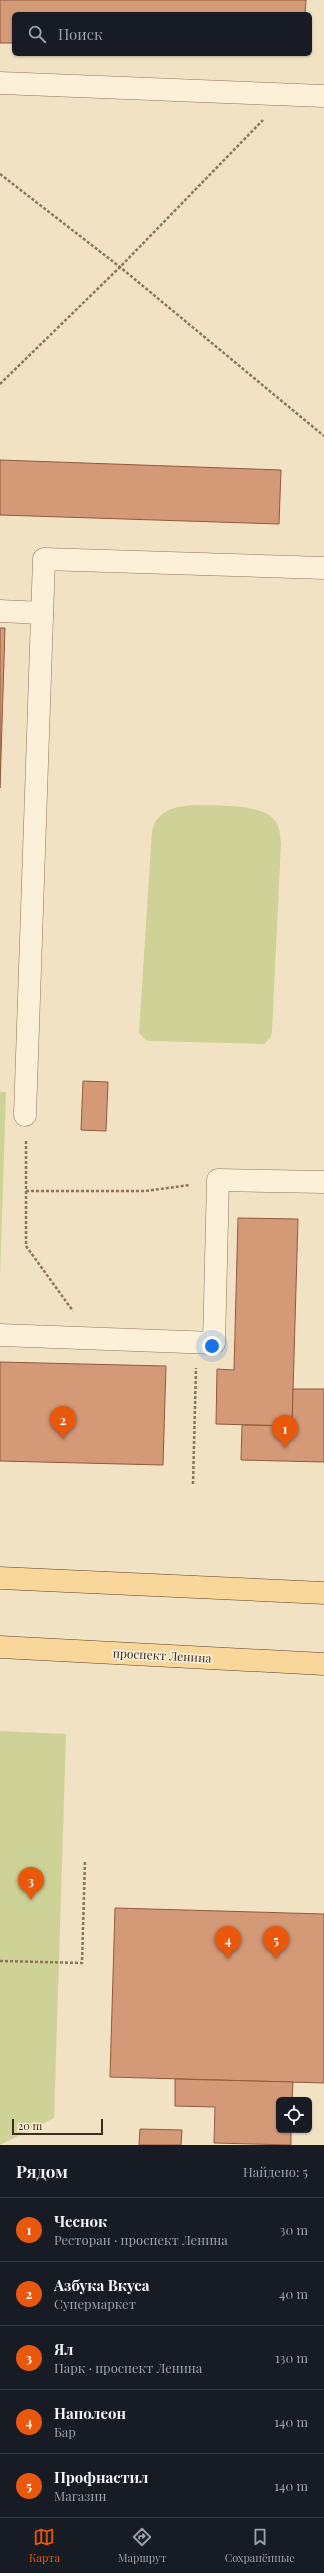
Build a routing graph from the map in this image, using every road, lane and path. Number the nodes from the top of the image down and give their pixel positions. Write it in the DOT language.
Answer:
graph roads {
  1 [pos="0,83"];
  2 [pos="289,95"];
  3 [pos="324,96"];
  4 [pos="0,174"];
  5 [pos="120,267"];
  6 [pos="0,384"];
  7 [pos="324,436"];
  8 [pos="324,568"];
  9 [pos="0,611"];
  10 [pos="42,613"];
  11 [pos="26,1115"];
  12 [pos="218,1180"];
  13 [pos="324,1182"];
  14 [pos="26,1191"];
  15 [pos="0,1335"];
  16 [pos="92,1338"];
  17 [pos="196,1342"];
  18 [pos="193,1484"];
  19 [pos="0,1578"];
  20 [pos="324,1593"];
  21 [pos="0,1647"];
  22 [pos="324,1664"];
  23 [pos="85,1860"];
  24 [pos="0,1961"];
  1 -- 2 [label="lane"];
  2 -- 3 [label="lane"];
  2 -- 5 [label="path"];
  4 -- 5 [label="path"];
  5 -- 6 [label="path"];
  5 -- 7 [label="path"];
  8 -- 10 [label="lane"];
  9 -- 10 [label="lane"];
  10 -- 11 [label="lane"];
  11 -- 14 [label="path"];
  12 -- 13 [label="lane"];
  12 -- 14 [label="path"];
  12 -- 17 [label="lane"];
  14 -- 16 [label="path"];
  15 -- 16 [label="lane"];
  16 -- 17 [label="lane"];
  17 -- 18 [label="path"];
  19 -- 20 [label="main road"];
  21 -- 22 [label="main road, проспект Ленина"];
  23 -- 24 [label="path"];
}
